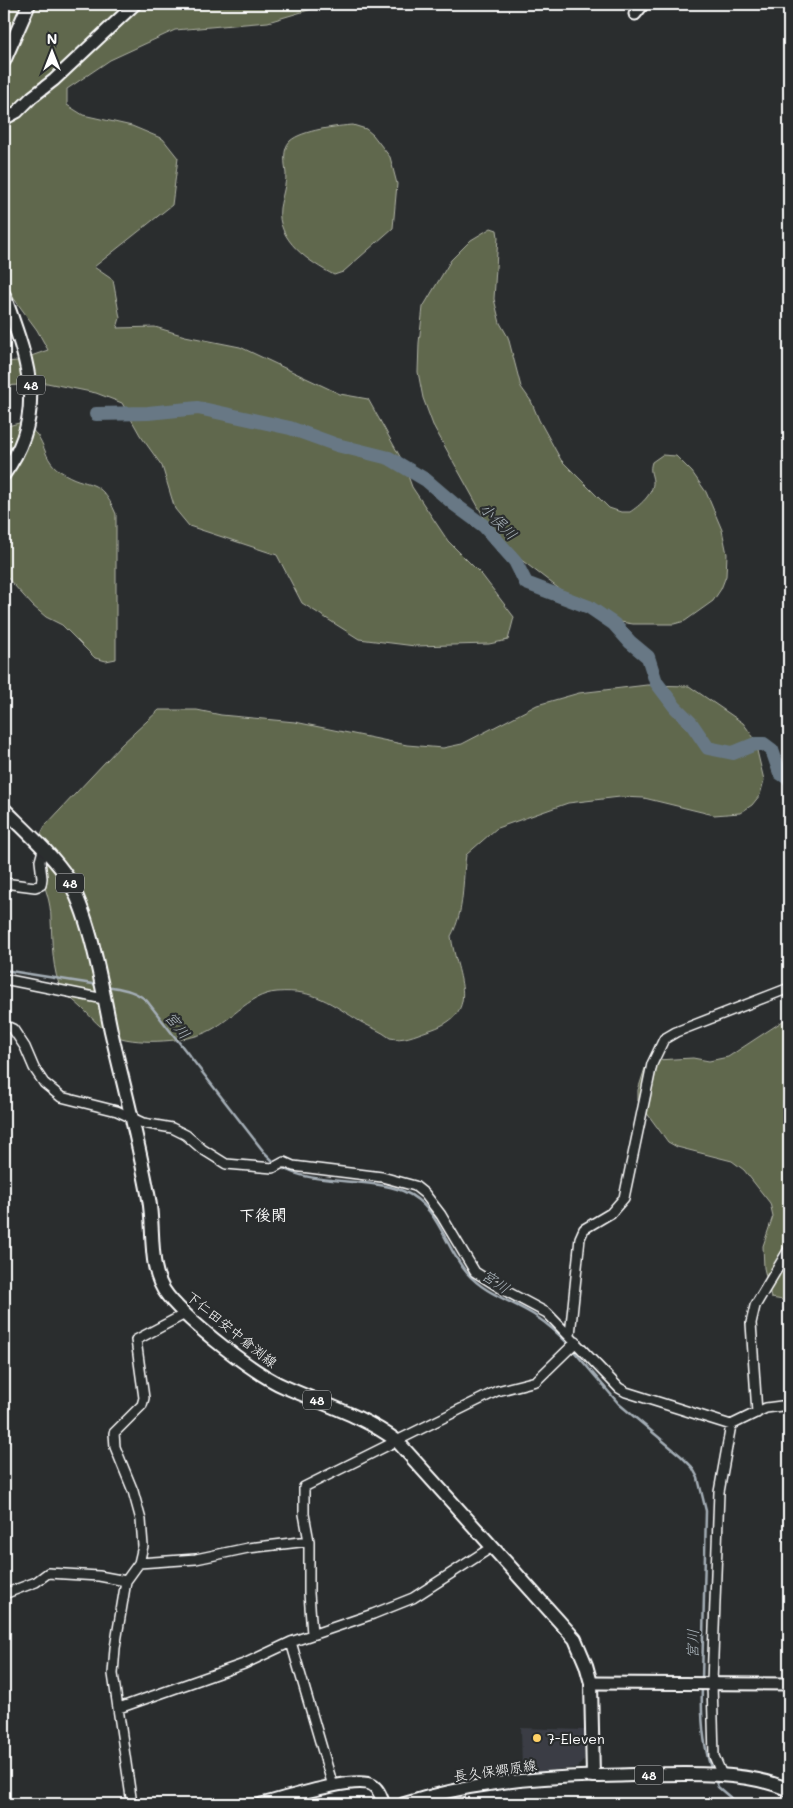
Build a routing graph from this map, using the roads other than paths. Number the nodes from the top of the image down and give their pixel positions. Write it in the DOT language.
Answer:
graph roads {
  1 [pos="29,4"];
  2 [pos="135,4"];
  3 [pos="643,4"];
  4 [pos="636,14"];
  5 [pos="4,61"];
  6 [pos="4,119"];
  7 [pos="4,295"];
  8 [pos="4,474"];
  9 [pos="4,809"];
  10 [pos="43,850"];
  11 [pos="4,884"];
  12 [pos="4,979"];
  13 [pos="789,988"];
  14 [pos="103,995"];
  15 [pos="4,1025"];
  16 [pos="131,1118"];
  17 [pos="789,1249"];
  18 [pos="185,1314"];
  19 [pos="573,1339"];
  20 [pos="789,1404"];
  21 [pos="757,1413"];
  22 [pos="730,1425"];
  23 [pos="397,1441"];
  24 [pos="309,1541"];
  25 [pos="492,1547"];
  26 [pos="139,1563"];
  27 [pos="126,1581"];
  28 [pos="4,1594"];
  29 [pos="312,1634"];
  30 [pos="292,1642"];
  31 [pos="591,1682"];
  32 [pos="710,1683"];
  33 [pos="789,1684"];
  34 [pos="119,1708"];
  35 [pos="721,1775"];
  36 [pos="593,1776"];
  37 [pos="333,1786"];
  38 [pos="789,1790"];
  39 [pos="132,1804"];
  40 [pos="261,1804"];
  41 [pos="384,1804"];
  42 [pos="403,1804"];
  1 -- 5 [label="main road"];
  2 -- 6 [label="street"];
  3 -- 4 [label="street"];
  7 -- 8 [label="main road, 48"];
  9 -- 10 [label="main road, 下仁田安中倉渕線 / 48"];
  10 -- 11 [label="street"];
  10 -- 14 [label="main road, 下仁田安中倉渕線 / 48"];
  12 -- 14 [label="street"];
  13 -- 19 [label="street"];
  14 -- 16 [label="main road, 下仁田安中倉渕線 / 48"];
  15 -- 16 [label="street"];
  16 -- 18 [label="main road, 下仁田安中倉渕線 / 48"];
  16 -- 19 [label="street"];
  17 -- 21 [label="street"];
  18 -- 23 [label="main road, 下仁田安中倉渕線 / 48"];
  18 -- 26 [label="street"];
  19 -- 22 [label="street"];
  19 -- 23 [label="street"];
  20 -- 21 [label="street"];
  21 -- 22 [label="street"];
  22 -- 32 [label="street"];
  23 -- 24 [label="street"];
  23 -- 25 [label="main road, 下仁田安中倉渕線 / 48"];
  24 -- 26 [label="street"];
  24 -- 29 [label="street"];
  25 -- 29 [label="street"];
  25 -- 31 [label="main road, 下仁田安中倉渕線 / 48"];
  26 -- 27 [label="street"];
  27 -- 28 [label="street"];
  27 -- 34 [label="street"];
  29 -- 30 [label="street"];
  30 -- 34 [label="street"];
  30 -- 37 [label="street"];
  31 -- 32 [label="street"];
  31 -- 36 [label="main road, 下仁田安中倉渕線 / 48"];
  32 -- 33 [label="street"];
  32 -- 35 [label="street"];
  34 -- 39 [label="street"];
  35 -- 36 [label="main road, 48"];
  35 -- 38 [label="main road, 48"];
  36 -- 42 [label="street, 長久保郷原線"];
  37 -- 40 [label="street"];
  37 -- 41 [label="street"];
}
